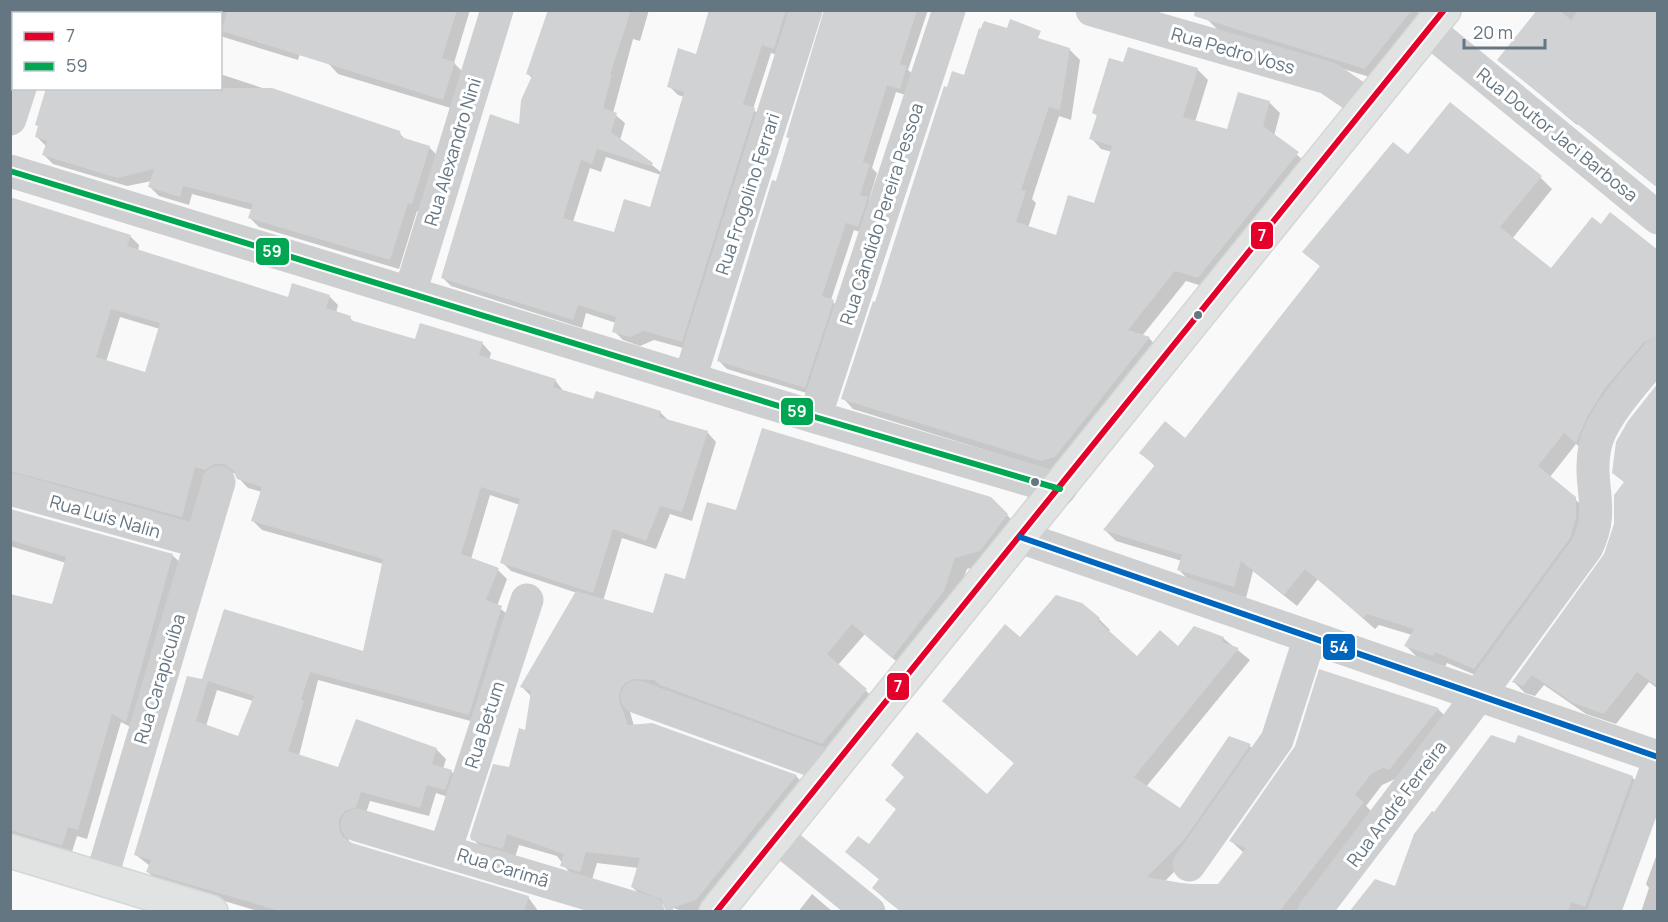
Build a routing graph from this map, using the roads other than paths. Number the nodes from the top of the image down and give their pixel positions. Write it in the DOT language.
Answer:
graph roads {
  1 [pos="497,10"];
  2 [pos="806,10"];
  3 [pos="949,10"];
  4 [pos="1092,10"];
  5 [pos="1437,20"];
  6 [pos="19,90"];
  7 [pos="1368,105"];
  8 [pos="10,119"];
  9 [pos="10,171"];
  10 [pos="1658,218"];
  11 [pos="410,293"];
  12 [pos="1658,354"];
  13 [pos="690,378"];
  14 [pos="815,417"];
  15 [pos="219,482"];
  16 [pos="10,489"];
  17 [pos="1060,489"];
  18 [pos="1020,537"];
  19 [pos="201,542"];
  20 [pos="527,600"];
  21 [pos="1310,638"];
  22 [pos="1479,695"];
  23 [pos="637,697"];
  24 [pos="1658,757"];
  25 [pos="1658,764"];
  26 [pos="833,768"];
  27 [pos="357,825"];
  28 [pos="777,837"];
  29 [pos="10,850"];
  30 [pos="445,850"];
  31 [pos="1190,865"];
  32 [pos="102,876"];
  33 [pos="211,912"];
  34 [pos="648,912"];
  35 [pos="716,912"];
  36 [pos="869,912"];
  37 [pos="1314,912"];
  38 [pos="1604,912"];
  1 -- 11 [label="street, Rua Alexandro Nini"];
  2 -- 13 [label="street, Rua Frogolino Ferrari"];
  3 -- 14 [label="street, Rua Cândido Pereira Pessoa"];
  4 -- 7 [label="street, Rua Pedro Voss"];
  5 -- 7 [label="main road"];
  5 -- 10 [label="street, Rua Doutor Jaci Barbosa"];
  6 -- 8 [label="street"];
  7 -- 17 [label="main road"];
  9 -- 11 [label="street"];
  11 -- 13 [label="street"];
  12 -- 22 [label="street, Rua André Ferreira"];
  13 -- 14 [label="street"];
  14 -- 17 [label="street"];
  15 -- 19 [label="street, Rua Carapicuíba"];
  16 -- 19 [label="street, Rua Luís Nalin"];
  17 -- 18 [label="main road"];
  18 -- 21 [label="street"];
  18 -- 26 [label="main road"];
  19 -- 32 [label="street, Rua Carapicuíba"];
  20 -- 30 [label="street, Rua Betum"];
  21 -- 22 [label="street"];
  21 -- 31 [label="street"];
  22 -- 24 [label="street"];
  22 -- 37 [label="street, Rua André Ferreira"];
  23 -- 26 [label="street"];
  25 -- 38 [label="street"];
  26 -- 28 [label="main road"];
  27 -- 30 [label="street, Rua Carimã"];
  28 -- 35 [label="main road"];
  28 -- 36 [label="street"];
  29 -- 32 [label="main road"];
  30 -- 34 [label="street, Rua Carimã"];
  32 -- 33 [label="main road"];
}
